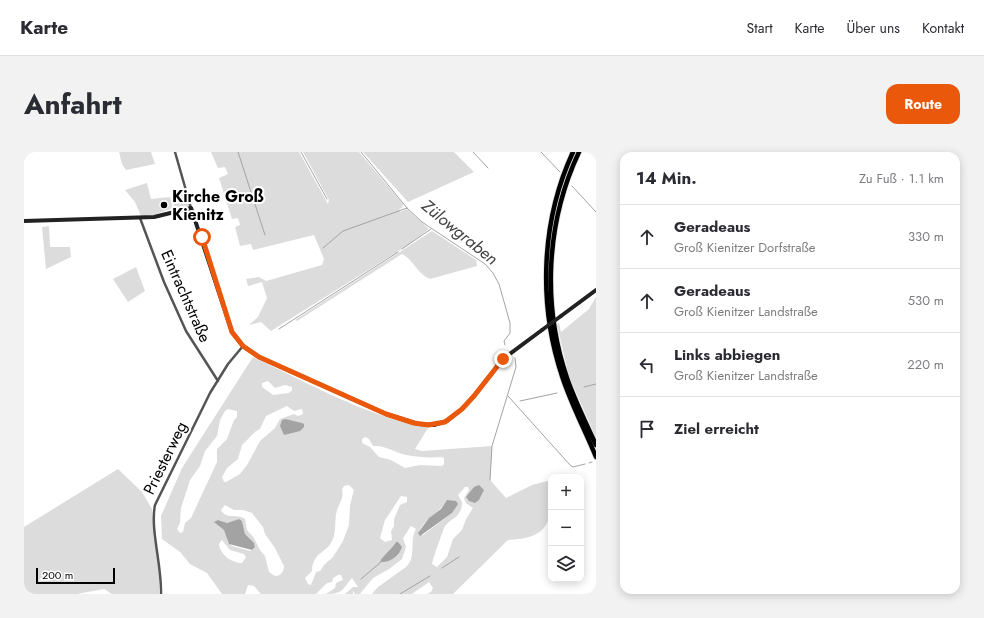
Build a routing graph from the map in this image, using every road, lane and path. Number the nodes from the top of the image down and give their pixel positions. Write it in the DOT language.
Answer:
graph roads {
  1 [pos="175,152"];
  2 [pos="573,152"];
  3 [pos="579,152"];
  4 [pos="192,208"];
  5 [pos="140,217"];
  6 [pos="24,221"];
  7 [pos="596,290"];
  8 [pos="243,346"];
  9 [pos="218,381"];
  10 [pos="596,446"];
  11 [pos="596,457"];
  12 [pos="161,594"];
  1 -- 4 [label="street"];
  2 -- 11 [label="highway"];
  3 -- 10 [label="highway"];
  4 -- 5 [label="main road"];
  4 -- 8 [label="main road"];
  5 -- 6 [label="main road"];
  5 -- 9 [label="street, Eintrachtstraße"];
  7 -- 8 [label="main road, bridge"];
  8 -- 9 [label="street, Priesterweg"];
  9 -- 12 [label="street, Priesterweg"];
}
